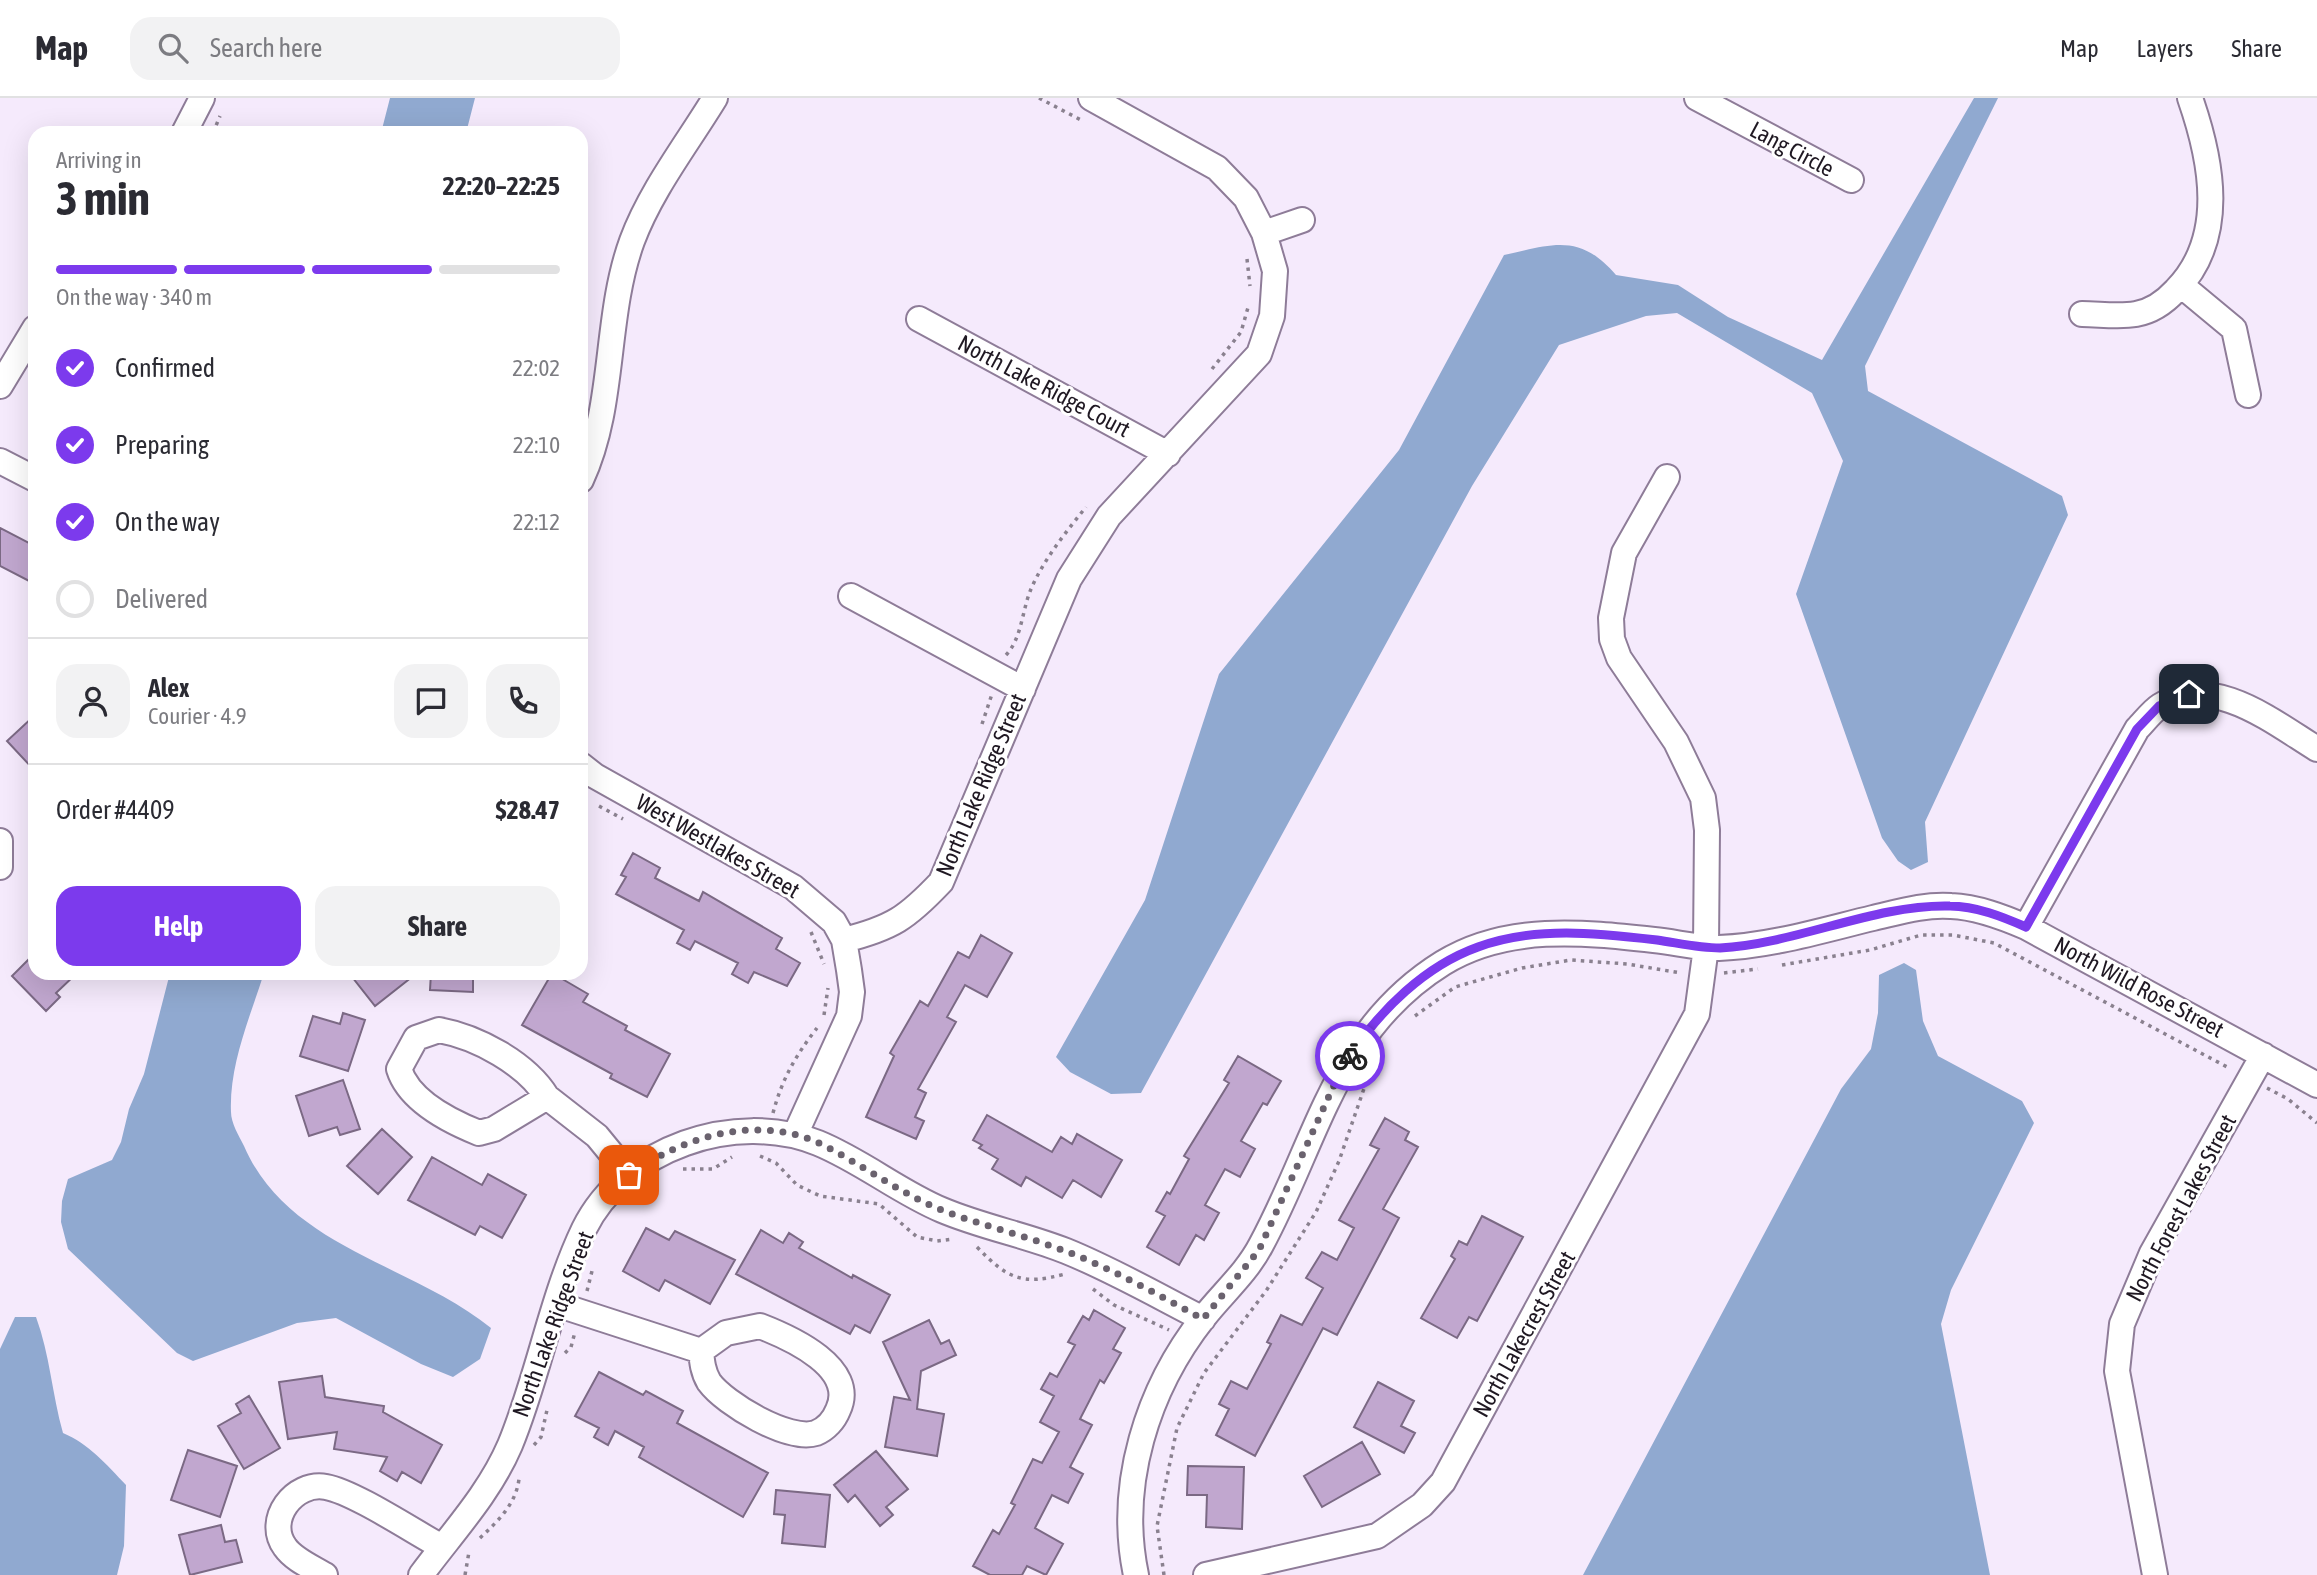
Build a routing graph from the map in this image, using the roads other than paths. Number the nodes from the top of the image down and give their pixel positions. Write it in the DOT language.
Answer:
graph roads {
  1 [pos="202,98"];
  2 [pos="715,98"];
  3 [pos="1091,98"];
  4 [pos="1697,98"];
  5 [pos="2190,98"];
  6 [pos="188,126"];
  7 [pos="1851,180"];
  8 [pos="1302,220"];
  9 [pos="1264,233"];
  10 [pos="2181,285"];
  11 [pos="2082,314"];
  12 [pos="919,319"];
  13 [pos="28,340"];
  14 [pos="0,386"];
  15 [pos="2248,396"];
  16 [pos="1168,454"];
  17 [pos="0,461"];
  18 [pos="588,465"];
  19 [pos="28,475"];
  20 [pos="1667,477"];
  21 [pos="850,596"];
  22 [pos="1023,689"];
  23 [pos="2317,749"];
  24 [pos="588,770"];
  25 [pos="0,841"];
  26 [pos="0,867"];
  27 [pos="2026,927"];
  28 [pos="844,940"];
  29 [pos="1706,947"];
  30 [pos="2263,1055"];
  31 [pos="2317,1085"];
  32 [pos="547,1097"];
  33 [pos="795,1135"];
  34 [pos="629,1175"];
  35 [pos="556,1304"];
  36 [pos="1203,1319"];
  37 [pos="701,1351"];
  38 [pos="442,1547"];
  39 [pos="325,1575"];
  40 [pos="421,1575"];
  41 [pos="1136,1575"];
  42 [pos="1206,1575"];
  43 [pos="2155,1575"];
  1 -- 6 [label="street"];
  2 -- 18 [label="street"];
  3 -- 9 [label="street, North Lake Ridge Street"];
  4 -- 7 [label="street, Lang Circle"];
  5 -- 10 [label="street"];
  8 -- 9 [label="street"];
  9 -- 16 [label="street, North Lake Ridge Street"];
  10 -- 11 [label="street"];
  10 -- 15 [label="street"];
  12 -- 16 [label="street, North Lake Ridge Court"];
  13 -- 14 [label="street"];
  16 -- 22 [label="street, North Lake Ridge Street"];
  17 -- 19 [label="street"];
  20 -- 29 [label="street, North Lakecrest Street"];
  21 -- 22 [label="street"];
  22 -- 28 [label="street, North Lake Ridge Street"];
  23 -- 27 [label="street"];
  24 -- 28 [label="street, West Westlakes Street"];
  25 -- 26 [label="street"];
  27 -- 29 [label="street, North Wild Rose Street"];
  27 -- 30 [label="street, North Wild Rose Street"];
  28 -- 33 [label="street"];
  29 -- 36 [label="street, North Wild Rose Street"];
  29 -- 42 [label="street, North Lakecrest Street"];
  30 -- 31 [label="street, North Wild Rose Street"];
  30 -- 43 [label="street, North Forest Lakes Street"];
  32 -- 32 [label="street"];
  32 -- 34 [label="street"];
  33 -- 34 [label="street, North Lake Ridge Street"];
  33 -- 36 [label="street"];
  34 -- 35 [label="street, North Lake Ridge Street"];
  35 -- 37 [label="street"];
  35 -- 38 [label="street, North Lake Ridge Street"];
  36 -- 41 [label="street, North Wild Rose Street"];
  37 -- 37 [label="street"];
  38 -- 39 [label="street"];
  38 -- 40 [label="street, North Lake Ridge Street"];
}
